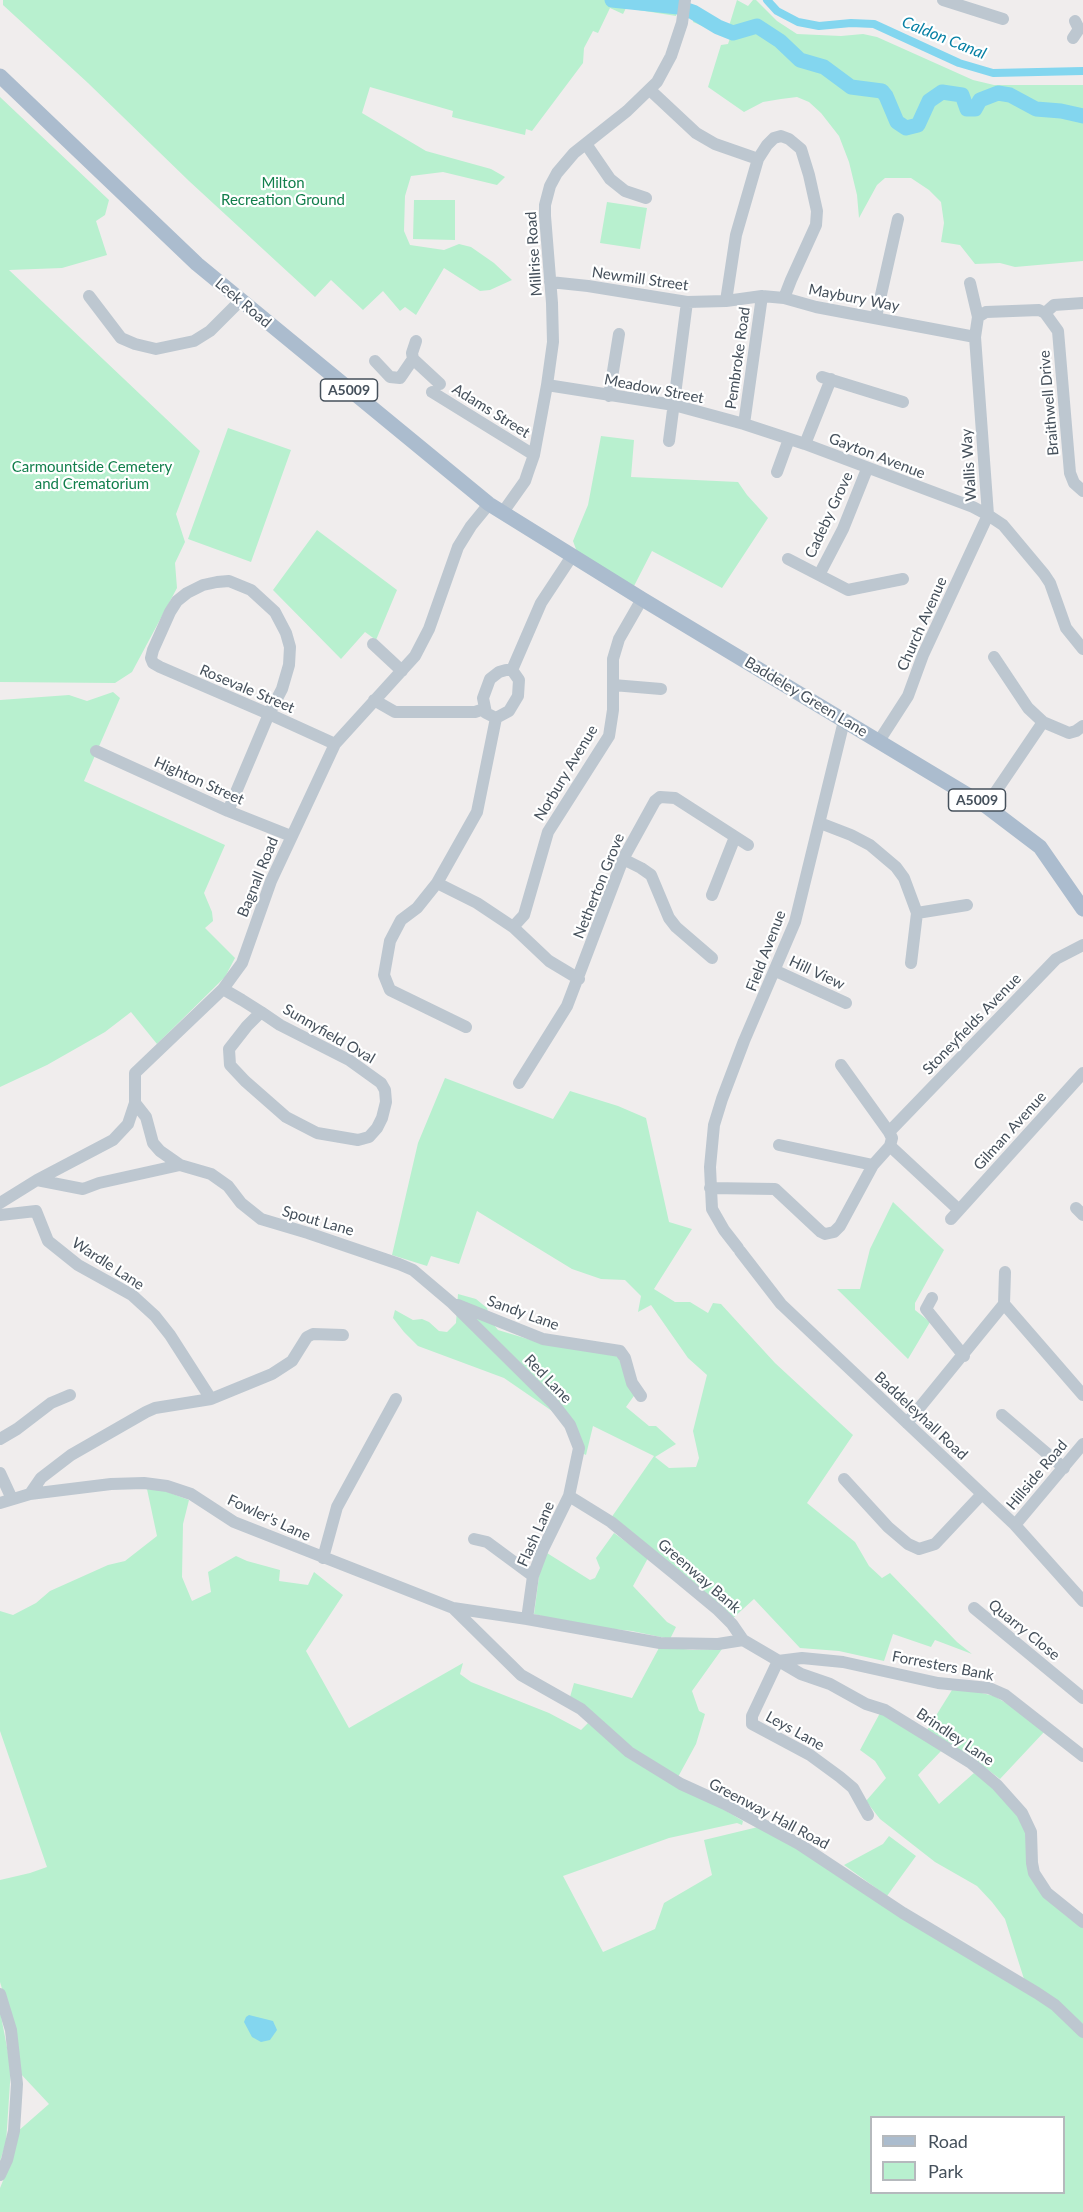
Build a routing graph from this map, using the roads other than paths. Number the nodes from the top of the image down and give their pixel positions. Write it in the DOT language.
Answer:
graph roads {
  1 [pos="943,0"];
  2 [pos="685,1"];
  3 [pos="1003,19"];
  4 [pos="0,76"];
  5 [pos="650,90"];
  6 [pos="586,144"];
  7 [pos="758,159"];
  8 [pos="646,198"];
  9 [pos="900,225"];
  10 [pos="550,282"];
  11 [pos="970,283"];
  12 [pos="89,296"];
  13 [pos="762,296"];
  14 [pos="784,298"];
  15 [pos="240,301"];
  16 [pos="726,301"];
  17 [pos="687,302"];
  18 [pos="1083,303"];
  19 [pos="1045,313"];
  20 [pos="876,317"];
  21 [pos="978,317"];
  22 [pos="619,334"];
  23 [pos="975,337"];
  24 [pos="416,341"];
  25 [pos="413,359"];
  26 [pos="375,361"];
  27 [pos="547,385"];
  28 [pos="609,396"];
  29 [pos="903,402"];
  30 [pos="674,405"];
  31 [pos="749,426"];
  32 [pos="666,436"];
  33 [pos="789,439"];
  34 [pos="805,444"];
  35 [pos="534,455"];
  36 [pos="867,469"];
  37 [pos="777,473"];
  38 [pos="1083,490"];
  39 [pos="489,504"];
  40 [pos="503,512"];
  41 [pos="988,515"];
  42 [pos="572,556"];
  43 [pos="787,559"];
  44 [pos="819,575"];
  45 [pos="903,579"];
  46 [pos="642,599"];
  47 [pos="373,644"];
  48 [pos="1083,649"];
  49 [pos="994,657"];
  50 [pos="512,670"];
  51 [pos="402,671"];
  52 [pos="613,685"];
  53 [pos="661,689"];
  54 [pos="374,700"];
  55 [pos="484,709"];
  56 [pos="269,714"];
  57 [pos="496,718"];
  58 [pos="844,721"];
  59 [pos="1043,722"];
  60 [pos="1083,726"];
  61 [pos="879,741"];
  62 [pos="335,744"];
  63 [pos="96,751"];
  64 [pos="986,806"];
  65 [pos="228,811"];
  66 [pos="820,823"];
  67 [pos="291,836"];
  68 [pos="735,837"];
  69 [pos="748,845"];
  70 [pos="623,859"];
  71 [pos="437,883"];
  72 [pos="712,895"];
  73 [pos="1081,901"];
  74 [pos="967,905"];
  75 [pos="917,913"];
  76 [pos="513,927"];
  77 [pos="1083,945"];
  78 [pos="710,951"];
  79 [pos="911,963"];
  80 [pos="776,971"];
  81 [pos="579,979"];
  82 [pos="223,989"];
  83 [pos="846,1003"];
  84 [pos="261,1012"];
  85 [pos="466,1027"];
  86 [pos="841,1065"];
  87 [pos="1083,1073"];
  88 [pos="519,1083"];
  89 [pos="135,1103"];
  90 [pos="889,1132"];
  91 [pos="779,1145"];
  92 [pos="890,1146"];
  93 [pos="180,1165"];
  94 [pos="873,1165"];
  95 [pos="37,1180"];
  96 [pos="710,1188"];
  97 [pos="0,1203"];
  98 [pos="0,1215"];
  99 [pos="1005,1272"];
  100 [pos="932,1298"];
  101 [pos="452,1303"];
  102 [pos="1004,1304"];
  103 [pos="342,1335"];
  104 [pos="964,1356"];
  105 [pos="70,1395"];
  106 [pos="1083,1395"];
  107 [pos="641,1396"];
  108 [pos="211,1399"];
  109 [pos="396,1399"];
  110 [pos="1002,1415"];
  111 [pos="907,1423"];
  112 [pos="0,1439"];
  113 [pos="1083,1444"];
  114 [pos="1064,1468"];
  115 [pos="0,1473"];
  116 [pos="844,1479"];
  117 [pos="30,1494"];
  118 [pos="982,1494"];
  119 [pos="570,1496"];
  120 [pos="6,1501"];
  121 [pos="1015,1525"];
  122 [pos="474,1539"];
  123 [pos="323,1558"];
  124 [pos="533,1576"];
  125 [pos="1083,1601"];
  126 [pos="453,1608"];
  127 [pos="974,1608"];
  128 [pos="526,1619"];
  129 [pos="743,1640"];
  130 [pos="778,1661"];
  131 [pos="1083,1698"];
  132 [pos="1083,1756"];
  133 [pos="868,1815"];
  134 [pos="1083,1922"];
  135 [pos="0,1994"];
  136 [pos="1083,2032"];
  137 [pos="0,2175"];
  1 -- 3 [label="street"];
  2 -- 5 [label="street, Millrise Road"];
  4 -- 15 [label="main road, Leek Road / A5009"];
  5 -- 6 [label="street, Millrise Road"];
  5 -- 7 [label="street"];
  6 -- 8 [label="street"];
  6 -- 10 [label="street, Millrise Road"];
  7 -- 14 [label="street"];
  7 -- 16 [label="street"];
  9 -- 20 [label="street"];
  10 -- 17 [label="street, Newmill Street"];
  10 -- 27 [label="street, Millrise Road"];
  11 -- 21 [label="street, Wallis Way"];
  12 -- 15 [label="street"];
  13 -- 14 [label="street, Maybury Way"];
  13 -- 16 [label="street, Maybury Way"];
  13 -- 31 [label="street, Pembroke Road"];
  14 -- 20 [label="street, Maybury Way"];
  15 -- 39 [label="main road, Leek Road / A5009"];
  16 -- 17 [label="street, Newmill Street"];
  17 -- 30 [label="street"];
  18 -- 19 [label="street"];
  19 -- 21 [label="street"];
  19 -- 38 [label="street, Braithwell Drive"];
  20 -- 23 [label="street, Maybury Way"];
  21 -- 23 [label="street, Wallis Way"];
  22 -- 28 [label="street"];
  23 -- 41 [label="street, Wallis Way"];
  24 -- 25 [label="street"];
  25 -- 26 [label="street"];
  25 -- 35 [label="street, Adams Street"];
  27 -- 28 [label="street, Meadow Street"];
  27 -- 35 [label="street, Millrise Road"];
  28 -- 30 [label="street, Meadow Street"];
  29 -- 34 [label="street"];
  30 -- 31 [label="street, Meadow Street"];
  30 -- 32 [label="street"];
  31 -- 33 [label="street, Gayton Avenue"];
  33 -- 34 [label="street, Gayton Avenue"];
  33 -- 37 [label="street"];
  34 -- 36 [label="street, Gayton Avenue"];
  35 -- 40 [label="street, Millrise Road"];
  36 -- 41 [label="street, Gayton Avenue"];
  36 -- 44 [label="street, Cadeby Grove"];
  39 -- 40 [label="main road, Leek Road / A5009"];
  39 -- 51 [label="street, Bagnall Road"];
  40 -- 42 [label="main road, Baddeley Green Lane / A5009"];
  41 -- 48 [label="street, Wallis Way"];
  41 -- 61 [label="street, Church Avenue"];
  42 -- 46 [label="main road, Baddeley Green Lane / A5009"];
  42 -- 50 [label="street"];
  43 -- 44 [label="street, Cadeby Grove"];
  44 -- 45 [label="street, Cadeby Grove"];
  46 -- 52 [label="street, Norbury Avenue"];
  46 -- 58 [label="main road, Baddeley Green Lane / A5009"];
  47 -- 51 [label="street"];
  49 -- 59 [label="street"];
  50 -- 55 [label="street"];
  50 -- 57 [label="street"];
  51 -- 54 [label="street, Bagnall Road"];
  52 -- 53 [label="street"];
  52 -- 76 [label="street, Norbury Avenue"];
  54 -- 55 [label="street"];
  54 -- 62 [label="street, Bagnall Road"];
  55 -- 57 [label="street"];
  56 -- 56 [label="street, Rosevale Street"];
  56 -- 62 [label="street, Rosevale Street"];
  56 -- 65 [label="street"];
  57 -- 71 [label="street"];
  58 -- 61 [label="main road, Baddeley Green Lane / A5009"];
  58 -- 66 [label="street, Field Avenue"];
  59 -- 60 [label="street"];
  59 -- 64 [label="street"];
  61 -- 64 [label="main road, Baddeley Green Lane / A5009"];
  62 -- 67 [label="street, Bagnall Road"];
  63 -- 65 [label="street, Highton Street"];
  64 -- 73 [label="main road, Baddeley Green Lane / A5009"];
  65 -- 67 [label="street, Highton Street"];
  66 -- 75 [label="street"];
  66 -- 80 [label="street, Field Avenue"];
  67 -- 82 [label="street, Bagnall Road"];
  68 -- 69 [label="street"];
  68 -- 70 [label="street, Netherton Grove"];
  68 -- 72 [label="street"];
  70 -- 78 [label="street"];
  70 -- 81 [label="street, Netherton Grove"];
  71 -- 76 [label="street"];
  71 -- 85 [label="street"];
  74 -- 75 [label="street"];
  75 -- 79 [label="street"];
  76 -- 81 [label="street"];
  77 -- 90 [label="street, Stoneyfields Avenue"];
  80 -- 83 [label="street, Hill View"];
  80 -- 96 [label="street, Field Avenue"];
  81 -- 88 [label="street, Netherton Grove"];
  82 -- 84 [label="street, Sunnyfield Oval"];
  82 -- 89 [label="street, Bagnall Road"];
  84 -- 84 [label="street, Sunnyfield Oval"];
  86 -- 90 [label="street"];
  87 -- 92 [label="street, Gilman Avenue"];
  89 -- 93 [label="street, Spout Lane"];
  89 -- 95 [label="street, Bagnall Road"];
  90 -- 92 [label="street"];
  91 -- 94 [label="street"];
  92 -- 94 [label="street"];
  93 -- 95 [label="street, Spout Lane"];
  93 -- 101 [label="street, Spout Lane"];
  94 -- 96 [label="street"];
  95 -- 97 [label="street, Bagnall Road"];
  96 -- 111 [label="street, Baddeleyhall Road"];
  98 -- 108 [label="street, Wardle Lane"];
  99 -- 102 [label="street"];
  100 -- 104 [label="street"];
  101 -- 107 [label="street, Sandy Lane"];
  101 -- 119 [label="street, Red Lane"];
  102 -- 104 [label="street"];
  102 -- 106 [label="street"];
  103 -- 108 [label="street"];
  104 -- 111 [label="street"];
  105 -- 112 [label="street"];
  108 -- 117 [label="street"];
  109 -- 123 [label="street"];
  110 -- 114 [label="street"];
  111 -- 118 [label="street, Baddeleyhall Road"];
  113 -- 114 [label="street, Hillside Road"];
  114 -- 121 [label="street, Hillside Road"];
  115 -- 120 [label="street"];
  116 -- 118 [label="street"];
  117 -- 120 [label="street, Fowler's Lane"];
  117 -- 123 [label="street, Fowler's Lane"];
  118 -- 121 [label="street, Baddeleyhall Road"];
  119 -- 124 [label="street, Flash Lane"];
  119 -- 129 [label="street, Greenway Bank"];
  121 -- 125 [label="street, Baddeleyhall Road"];
  122 -- 124 [label="street"];
  123 -- 126 [label="street, Fowler's Lane"];
  124 -- 128 [label="street, Flash Lane"];
  126 -- 128 [label="street"];
  126 -- 136 [label="street, Greenway Hall Road"];
  127 -- 131 [label="street, Quarry Close"];
  128 -- 129 [label="street"];
  129 -- 130 [label="street, Brindley Lane"];
  130 -- 132 [label="street, Forresters Bank"];
  130 -- 133 [label="street, Leys Lane"];
  130 -- 134 [label="street, Brindley Lane"];
  135 -- 137 [label="street"];
}
